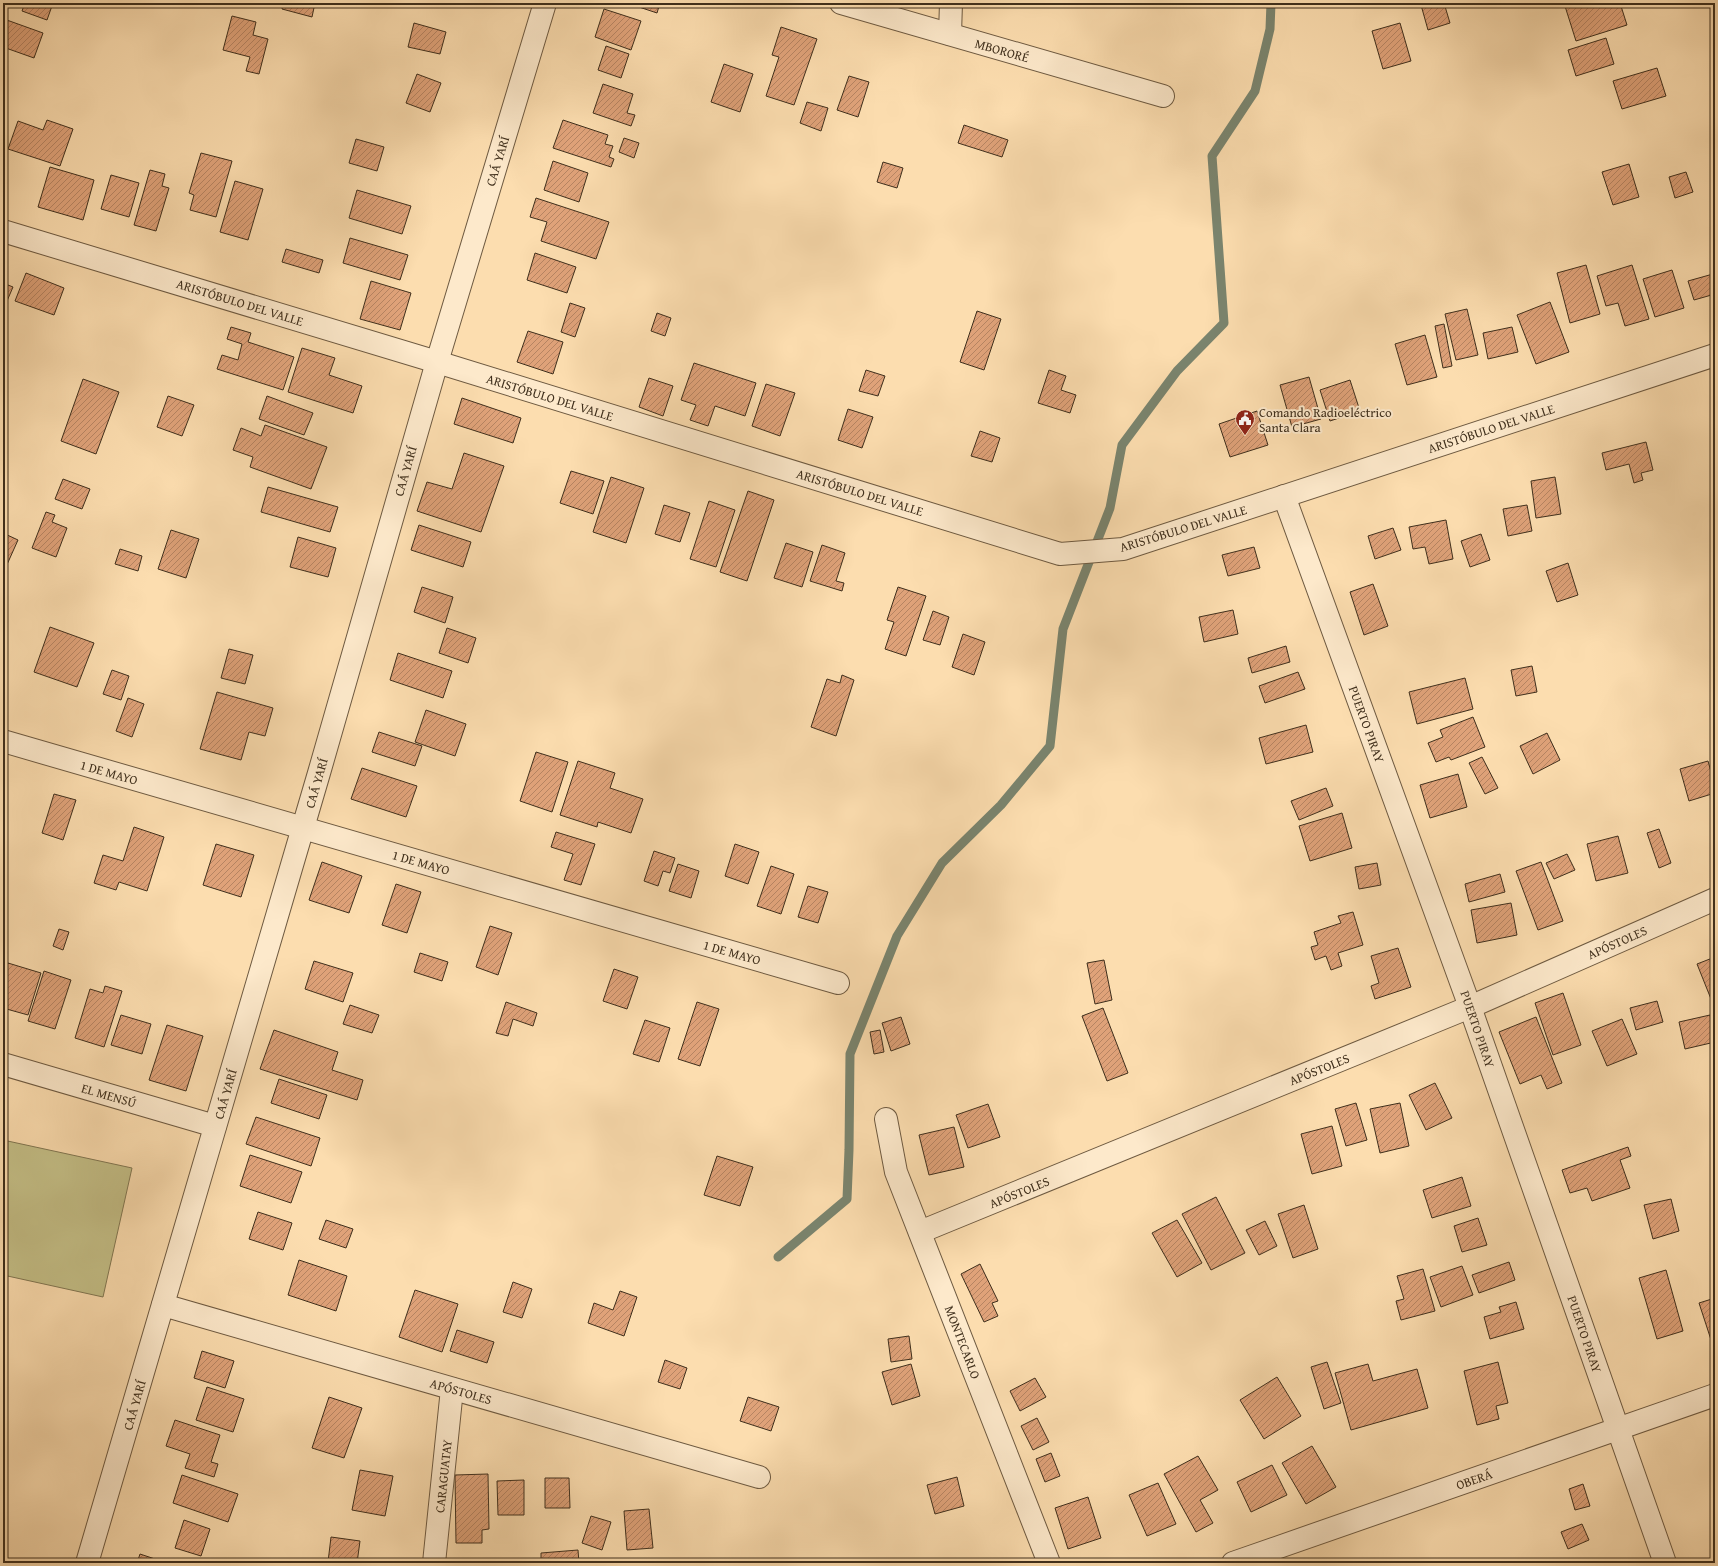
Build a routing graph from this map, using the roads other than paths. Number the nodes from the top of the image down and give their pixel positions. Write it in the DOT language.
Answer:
graph roads {
  1 [pos="545,3"];
  2 [pos="841,3"];
  3 [pos="951,3"];
  4 [pos="950,34"];
  5 [pos="1163,96"];
  6 [pos="3,231"];
  7 [pos="1715,355"];
  8 [pos="437,362"];
  9 [pos="1284,496"];
  10 [pos="3,741"];
  11 [pos="303,828"];
  12 [pos="1715,898"];
  13 [pos="838,983"];
  14 [pos="1470,1007"];
  15 [pos="3,1064"];
  16 [pos="886,1119"];
  17 [pos="215,1126"];
  18 [pos="920,1232"];
  19 [pos="163,1305"];
  20 [pos="452,1389"];
  21 [pos="1715,1395"];
  22 [pos="1618,1429"];
  23 [pos="759,1477"];
  24 [pos="87,1563"];
  25 [pos="434,1563"];
  26 [pos="1049,1563"];
  27 [pos="1233,1563"];
  28 [pos="1665,1563"];
  1 -- 8 [label="street, CAÁ YARÍ"];
  2 -- 4 [label="street, MBORORÉ"];
  3 -- 4 [label="street"];
  4 -- 5 [label="street, MBORORÉ"];
  6 -- 8 [label="street, ARISTÓBULO DEL VALLE"];
  7 -- 9 [label="street, ARISTÓBULO DEL VALLE"];
  8 -- 9 [label="street, ARISTÓBULO DEL VALLE"];
  8 -- 11 [label="street, CAÁ YARÍ"];
  9 -- 14 [label="street, PUERTO PIRAY"];
  10 -- 11 [label="street, 1 DE MAYO"];
  11 -- 13 [label="street, 1 DE MAYO"];
  11 -- 17 [label="street, CAÁ YARÍ"];
  12 -- 14 [label="street, APÓSTOLES"];
  14 -- 18 [label="street, APÓSTOLES"];
  14 -- 22 [label="street, PUERTO PIRAY"];
  15 -- 17 [label="street, EL MENSÚ"];
  16 -- 18 [label="street, MONTECARLO"];
  17 -- 19 [label="street, CAÁ YARÍ"];
  18 -- 26 [label="street, MONTECARLO"];
  19 -- 20 [label="street, APÓSTOLES"];
  19 -- 24 [label="street, CAÁ YARÍ"];
  20 -- 23 [label="street, APÓSTOLES"];
  20 -- 25 [label="street, CARAGUATAY"];
  21 -- 22 [label="street, OBERÁ"];
  22 -- 27 [label="street, OBERÁ"];
  22 -- 28 [label="street, PUERTO PIRAY"];
}
